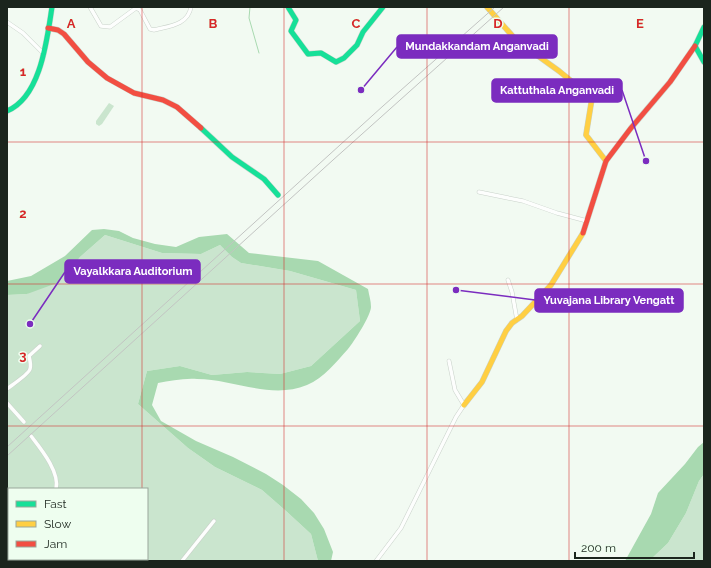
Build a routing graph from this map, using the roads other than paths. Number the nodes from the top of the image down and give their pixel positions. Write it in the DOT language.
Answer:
graph roads {
  1 [pos="52,7"];
  2 [pos="90,7"];
  3 [pos="191,7"];
  4 [pos="288,7"];
  5 [pos="383,7"];
  6 [pos="487,7"];
  7 [pos="7,22"];
  8 [pos="704,27"];
  9 [pos="48,28"];
  10 [pos="695,46"];
  11 [pos="45,55"];
  12 [pos="704,62"];
  13 [pos="7,111"];
  14 [pos="606,161"];
  15 [pos="479,192"];
  16 [pos="278,195"];
  17 [pos="586,221"];
  18 [pos="508,280"];
  19 [pos="517,320"];
  20 [pos="40,346"];
  21 [pos="449,361"];
  22 [pos="7,389"];
  23 [pos="7,403"];
  24 [pos="464,405"];
  25 [pos="24,422"];
  26 [pos="31,436"];
  27 [pos="56,488"];
  28 [pos="214,521"];
  29 [pos="182,561"];
  30 [pos="376,561"];
  1 -- 9 [label="main road"];
  2 -- 3 [label="street"];
  4 -- 5 [label="main road"];
  6 -- 14 [label="main road"];
  7 -- 11 [label="street"];
  8 -- 10 [label="main road"];
  9 -- 11 [label="main road"];
  9 -- 16 [label="main road"];
  10 -- 12 [label="main road"];
  10 -- 14 [label="main road"];
  11 -- 13 [label="main road"];
  14 -- 17 [label="main road"];
  15 -- 17 [label="street"];
  17 -- 19 [label="main road"];
  18 -- 19 [label="street"];
  19 -- 24 [label="main road"];
  20 -- 22 [label="street"];
  21 -- 24 [label="street"];
  23 -- 25 [label="street"];
  24 -- 30 [label="street"];
  26 -- 27 [label="street"];
  28 -- 29 [label="street"];
}
